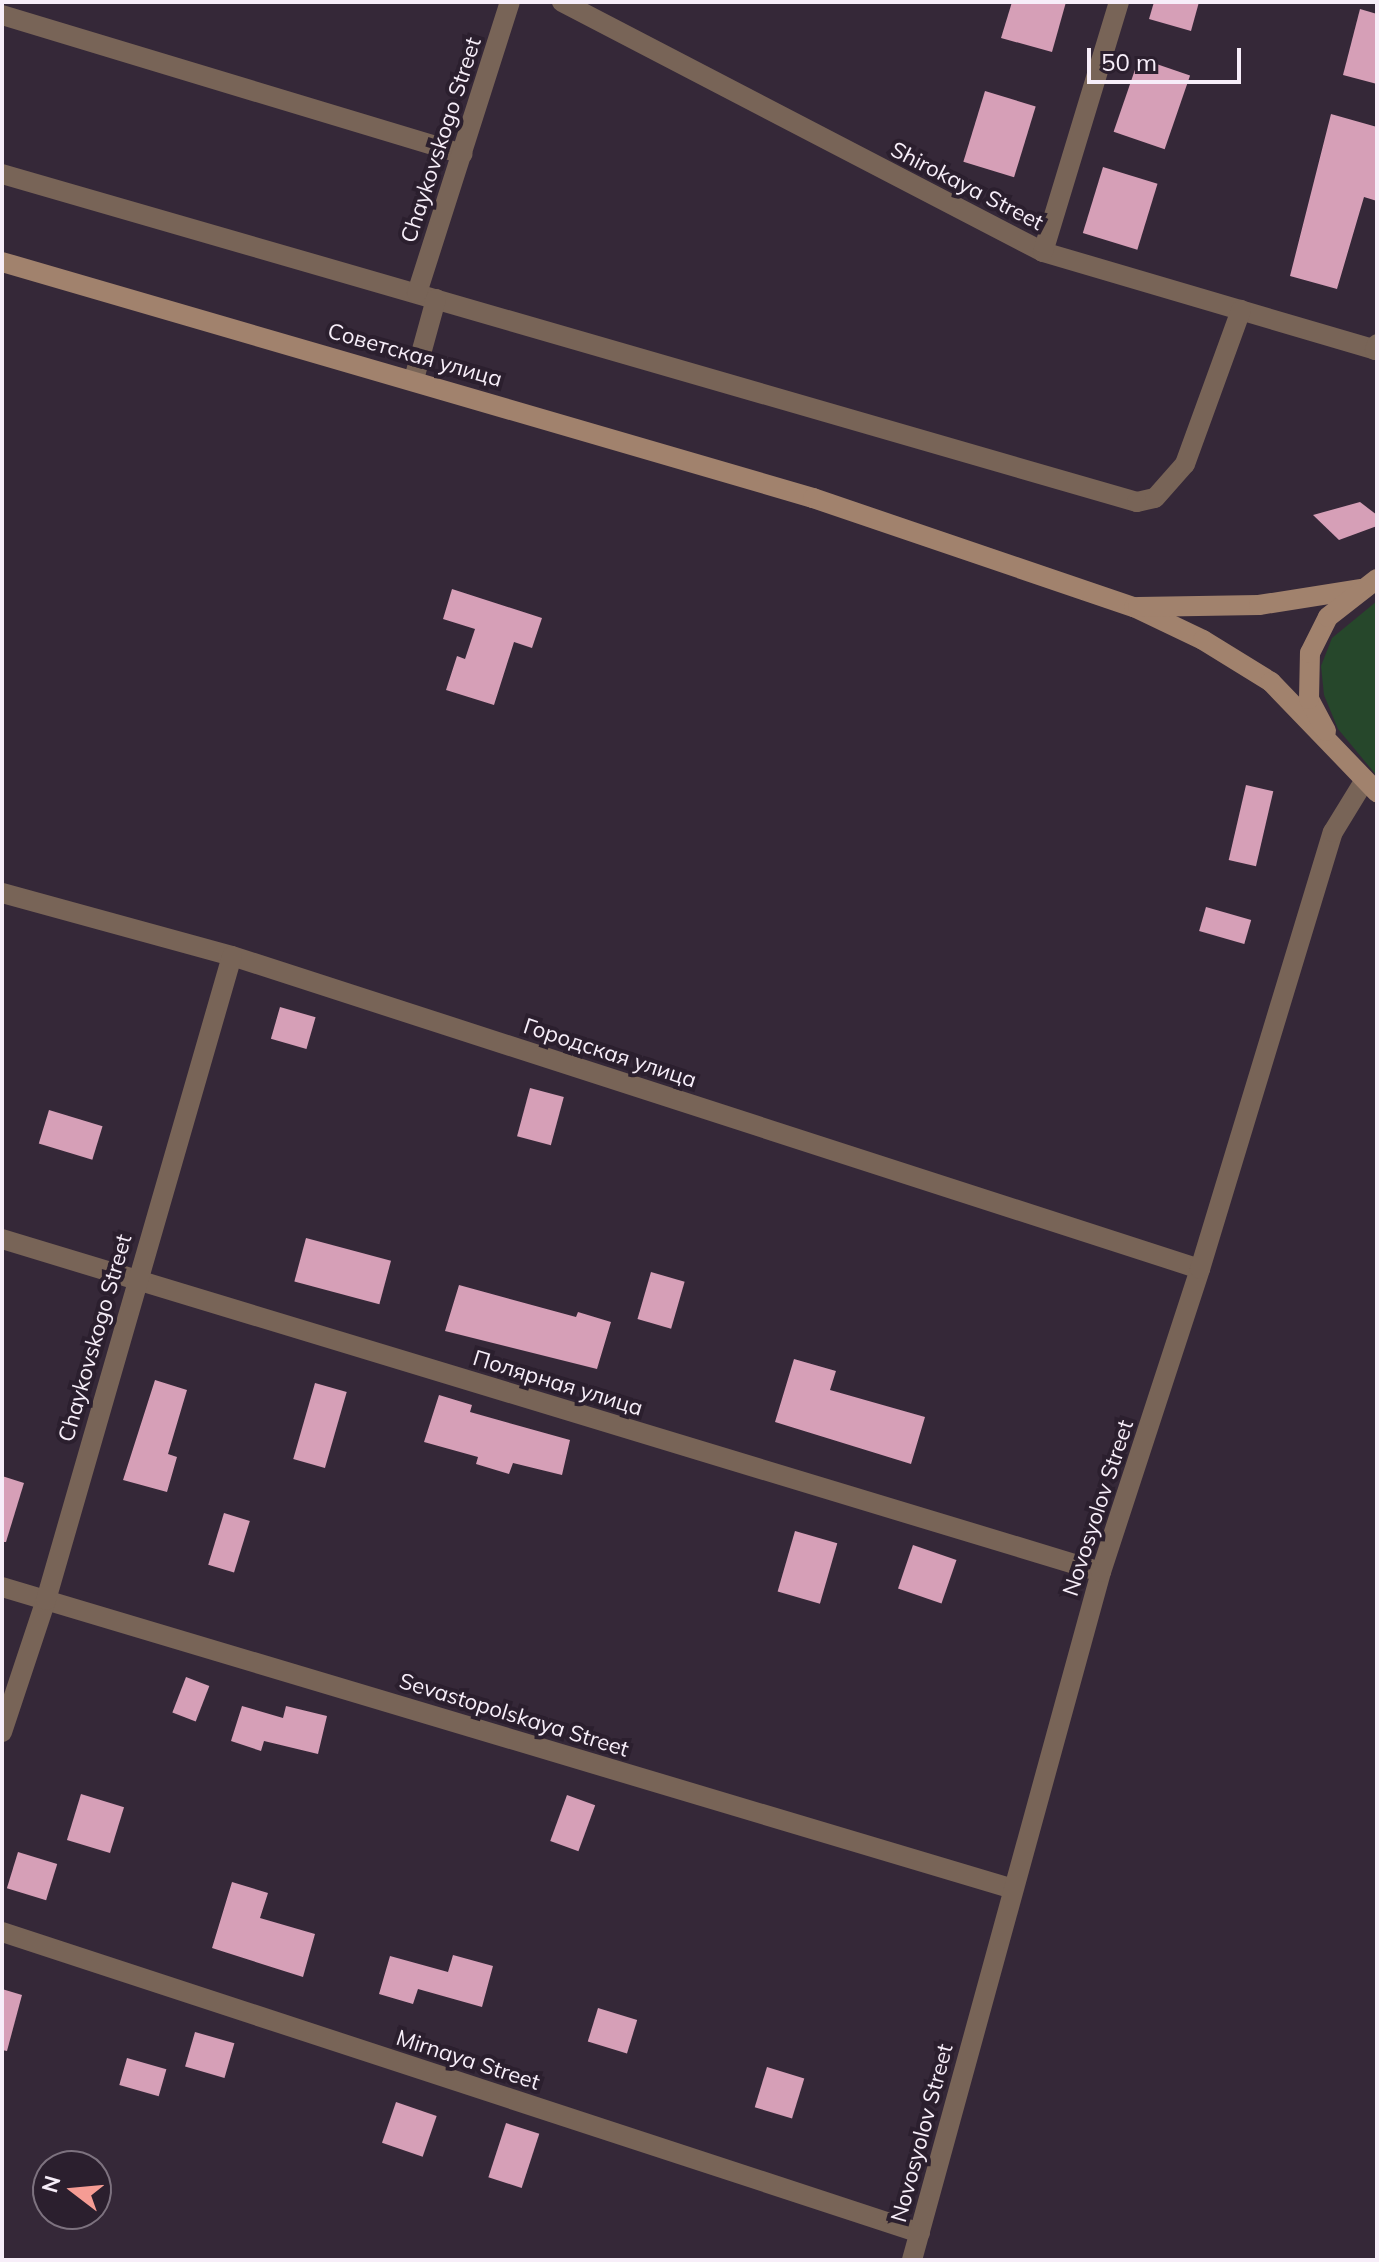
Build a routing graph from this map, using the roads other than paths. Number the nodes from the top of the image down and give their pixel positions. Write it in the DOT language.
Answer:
graph roads {
  1 [pos="510,2"];
  2 [pos="562,2"];
  3 [pos="1119,2"];
  4 [pos="2,15"];
  5 [pos="462,154"];
  6 [pos="2,174"];
  7 [pos="1043,252"];
  8 [pos="2,262"];
  9 [pos="426,296"];
  10 [pos="1241,310"];
  11 [pos="1376,347"];
  12 [pos="414,379"];
  13 [pos="1368,584"];
  14 [pos="1134,607"];
  15 [pos="1339,756"];
  16 [pos="1370,787"];
  17 [pos="2,893"];
  18 [pos="232,956"];
  19 [pos="2,1239"];
  20 [pos="1200,1269"];
  21 [pos="136,1281"];
  22 [pos="1101,1572"];
  23 [pos="2,1587"];
  24 [pos="46,1600"];
  25 [pos="2,1732"];
  26 [pos="1013,1889"];
  27 [pos="2,1932"];
  28 [pos="920,2233"];
  29 [pos="912,2260"];
  1 -- 5 [label="street, Chaykovskogo Street"];
  2 -- 7 [label="street, Shirokaya Street"];
  3 -- 7 [label="street"];
  4 -- 5 [label="street"];
  5 -- 9 [label="street, Chaykovskogo Street"];
  6 -- 9 [label="street"];
  7 -- 10 [label="street, Shirokaya Street"];
  8 -- 12 [label="main road, Советская улица"];
  9 -- 10 [label="street"];
  9 -- 12 [label="street, Chaykovskogo Street"];
  10 -- 11 [label="street, Shirokaya Street"];
  12 -- 14 [label="main road, Советская улица"];
  13 -- 14 [label="main road"];
  13 -- 15 [label="main road"];
  14 -- 15 [label="main road"];
  15 -- 16 [label="main road"];
  16 -- 20 [label="street, Novosyolov Street"];
  17 -- 18 [label="street, Городская улица"];
  18 -- 20 [label="street, Городская улица"];
  18 -- 21 [label="street, Chaykovskogo Street"];
  19 -- 21 [label="street, Полярная улица"];
  20 -- 22 [label="street, Novosyolov Street"];
  21 -- 22 [label="street, Полярная улица"];
  21 -- 24 [label="street, Chaykovskogo Street"];
  22 -- 26 [label="street, Novosyolov Street"];
  23 -- 24 [label="street, Sevastopolskaya Street"];
  24 -- 25 [label="street, Chaykovskogo Street"];
  24 -- 26 [label="street, Sevastopolskaya Street"];
  26 -- 28 [label="street, Novosyolov Street"];
  27 -- 28 [label="street, Mirnaya Street"];
  28 -- 29 [label="street, Novosyolov Street"];
}
